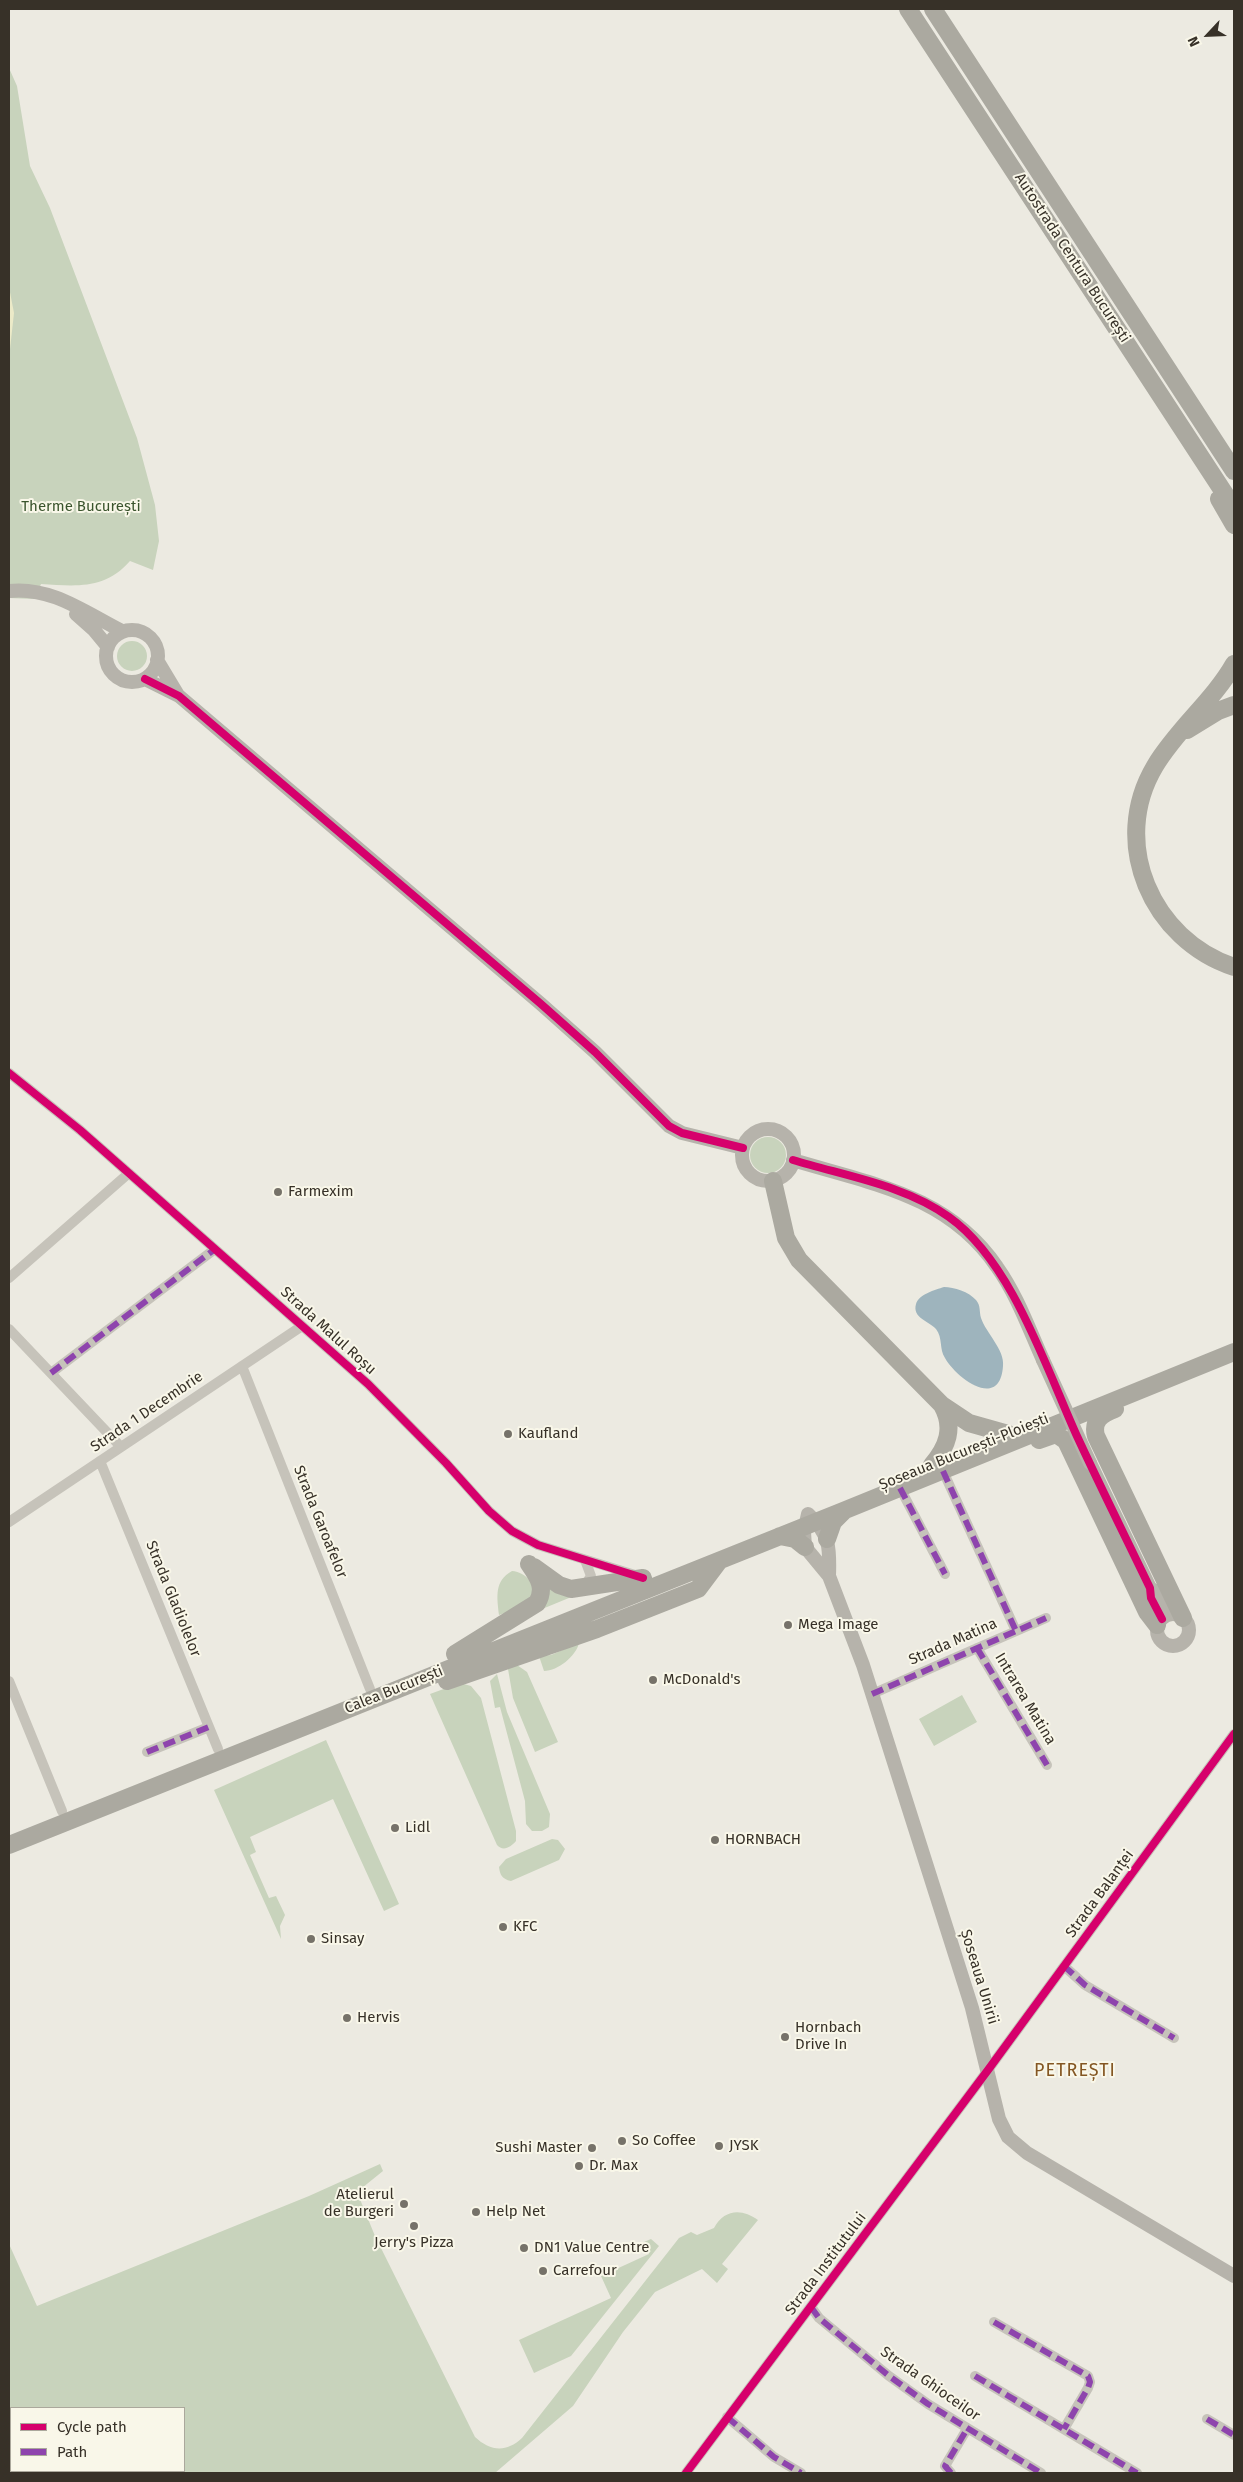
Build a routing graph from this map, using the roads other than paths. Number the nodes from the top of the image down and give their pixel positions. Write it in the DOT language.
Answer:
graph roads {
  1 [pos="908,9"];
  2 [pos="933,9"];
  3 [pos="1175,380"];
  4 [pos="1159,392"];
  5 [pos="1234,456"];
  6 [pos="1234,470"];
  7 [pos="1234,508"];
  8 [pos="1234,525"];
  9 [pos="9,591"];
  10 [pos="50,594"];
  11 [pos="122,631"];
  12 [pos="108,647"];
  13 [pos="157,660"];
  14 [pos="1234,664"];
  15 [pos="145,678"];
  16 [pos="179,696"];
  17 [pos="1234,705"];
  18 [pos="1176,738"];
  19 [pos="1234,967"];
  20 [pos="9,1073"];
  21 [pos="743,1148"];
  22 [pos="793,1160"];
  23 [pos="129,1173"];
  24 [pos="773,1181"];
  25 [pos="214,1249"];
  26 [pos="9,1278"];
  27 [pos="302,1326"];
  28 [pos="9,1330"];
  29 [pos="1234,1342"];
  30 [pos="1234,1352"];
  31 [pos="1203,1364"];
  32 [pos="242,1366"];
  33 [pos="51,1372"];
  34 [pos="942,1405"];
  35 [pos="1008,1434"];
  36 [pos="121,1448"];
  37 [pos="968,1460"];
  38 [pos="100,1461"];
  39 [pos="937,1468"];
  40 [pos="900,1488"];
  41 [pos="843,1512"];
  42 [pos="810,1521"];
  43 [pos="9,1522"];
  44 [pos="778,1531"];
  45 [pos="827,1539"];
  46 [pos="805,1546"];
  47 [pos="585,1560"];
  48 [pos="945,1574"];
  49 [pos="829,1576"];
  50 [pos="643,1578"];
  51 [pos="582,1588"];
  52 [pos="1046,1618"];
  53 [pos="1169,1619"];
  54 [pos="1016,1631"];
  55 [pos="977,1648"];
  56 [pos="455,1654"];
  57 [pos="9,1681"];
  58 [pos="370,1689"];
  59 [pos="872,1694"];
  60 [pos="209,1727"];
  61 [pos="1234,1734"];
  62 [pos="146,1752"];
  63 [pos="219,1755"];
  64 [pos="1047,1765"];
  65 [pos="62,1811"];
  66 [pos="9,1832"];
  67 [pos="9,1845"];
  68 [pos="1064,1966"];
  69 [pos="1174,2038"];
  70 [pos="988,2070"];
  71 [pos="1234,2276"];
  72 [pos="811,2307"];
  73 [pos="994,2322"];
  74 [pos="975,2376"];
  75 [pos="727,2417"];
  76 [pos="1207,2420"];
  77 [pos="967,2429"];
  78 [pos="1064,2429"];
  79 [pos="1234,2435"];
  80 [pos="686,2473"];
  81 [pos="801,2473"];
  82 [pos="952,2473"];
  83 [pos="1041,2473"];
  84 [pos="1137,2473"];
  1 -- 4 [label="highway, Autostrada Centura București"];
  2 -- 3 [label="highway, Autostrada Centura București"];
  3 -- 5 [label="highway"];
  3 -- 6 [label="highway, Autostrada Centura București"];
  4 -- 7 [label="highway, Autostrada Centura București"];
  4 -- 8 [label="highway"];
  9 -- 10 [label="street"];
  10 -- 11 [label="street"];
  10 -- 12 [label="street"];
  11 -- 12 [label="street"];
  11 -- 13 [label="street"];
  12 -- 15 [label="street"];
  13 -- 15 [label="street"];
  13 -- 16 [label="street"];
  14 -- 18 [label="highway"];
  15 -- 16 [label="street"];
  16 -- 21 [label="street"];
  17 -- 18 [label="highway"];
  18 -- 19 [label="highway"];
  20 -- 23 [label="street, Strada Malul Roșu"];
  21 -- 22 [label="street"];
  21 -- 24 [label="street"];
  22 -- 24 [label="street"];
  22 -- 53 [label="street, bridge"];
  23 -- 25 [label="street, Strada Malul Roșu"];
  23 -- 26 [label="street"];
  24 -- 34 [label="highway"];
  25 -- 27 [label="street, Strada Malul Roșu"];
  25 -- 33 [label="street"];
  27 -- 32 [label="street, Strada 1 Decembrie"];
  27 -- 47 [label="street, Strada Malul Roșu"];
  28 -- 33 [label="street"];
  29 -- 35 [label="highway, Șoseaua București-Ploiești"];
  30 -- 31 [label="highway, Șoseaua București-Ploiești"];
  31 -- 37 [label="highway, Șoseaua București-Ploiești"];
  31 -- 53 [label="highway"];
  32 -- 36 [label="street, Strada 1 Decembrie"];
  32 -- 58 [label="street, Strada Garoafelor"];
  33 -- 36 [label="street"];
  34 -- 35 [label="highway"];
  34 -- 39 [label="highway"];
  35 -- 39 [label="highway, Șoseaua București-Ploiești"];
  36 -- 38 [label="street, Strada 1 Decembrie"];
  37 -- 39 [label="highway, Șoseaua București-Ploiești"];
  37 -- 53 [label="highway"];
  38 -- 43 [label="street, Strada 1 Decembrie"];
  38 -- 60 [label="street, Strada Gladiolelor"];
  39 -- 40 [label="highway, Șoseaua București-Ploiești"];
  39 -- 42 [label="highway, Șoseaua București-Ploiești"];
  39 -- 54 [label="street"];
  40 -- 41 [label="highway, Șoseaua București-Ploiești"];
  40 -- 48 [label="street"];
  41 -- 42 [label="highway, Șoseaua București-Ploiești"];
  41 -- 45 [label="highway"];
  42 -- 44 [label="highway, Șoseaua București-Ploiești"];
  42 -- 45 [label="street"];
  42 -- 46 [label="street"];
  44 -- 46 [label="highway"];
  44 -- 50 [label="highway, Calea București"];
  44 -- 63 [label="highway"];
  45 -- 49 [label="street, Șoseaua Unirii"];
  46 -- 49 [label="street, Șoseaua Unirii"];
  47 -- 50 [label="street, Strada Malul Roșu"];
  47 -- 51 [label="street"];
  49 -- 59 [label="street, Șoseaua Unirii"];
  50 -- 51 [label="highway"];
  50 -- 56 [label="highway, Calea București"];
  51 -- 56 [label="highway"];
  52 -- 54 [label="street, Strada Matina"];
  54 -- 55 [label="street, Strada Matina"];
  55 -- 59 [label="street, Strada Matina"];
  55 -- 64 [label="street, Intrarea Matina"];
  56 -- 58 [label="highway, Calea București"];
  57 -- 65 [label="street"];
  58 -- 63 [label="highway, Calea București"];
  59 -- 70 [label="street, Șoseaua Unirii"];
  60 -- 62 [label="street"];
  60 -- 63 [label="street, Strada Gladiolelor"];
  61 -- 68 [label="street, Strada Balanței"];
  63 -- 65 [label="highway, Calea București"];
  63 -- 67 [label="highway, Calea București"];
  65 -- 66 [label="highway, Calea București"];
  68 -- 69 [label="street"];
  68 -- 70 [label="street, Strada Balanței"];
  70 -- 71 [label="street, Șoseaua Unirii"];
  70 -- 72 [label="street, Strada Institutului"];
  72 -- 75 [label="street, Strada Institutului"];
  72 -- 77 [label="street, Strada Ghioceilor"];
  73 -- 78 [label="street"];
  74 -- 78 [label="street"];
  75 -- 80 [label="street, Strada Institutului"];
  75 -- 81 [label="street"];
  76 -- 79 [label="street"];
  77 -- 82 [label="street"];
  77 -- 83 [label="street, Strada Ghioceilor"];
  78 -- 84 [label="street"];
}
